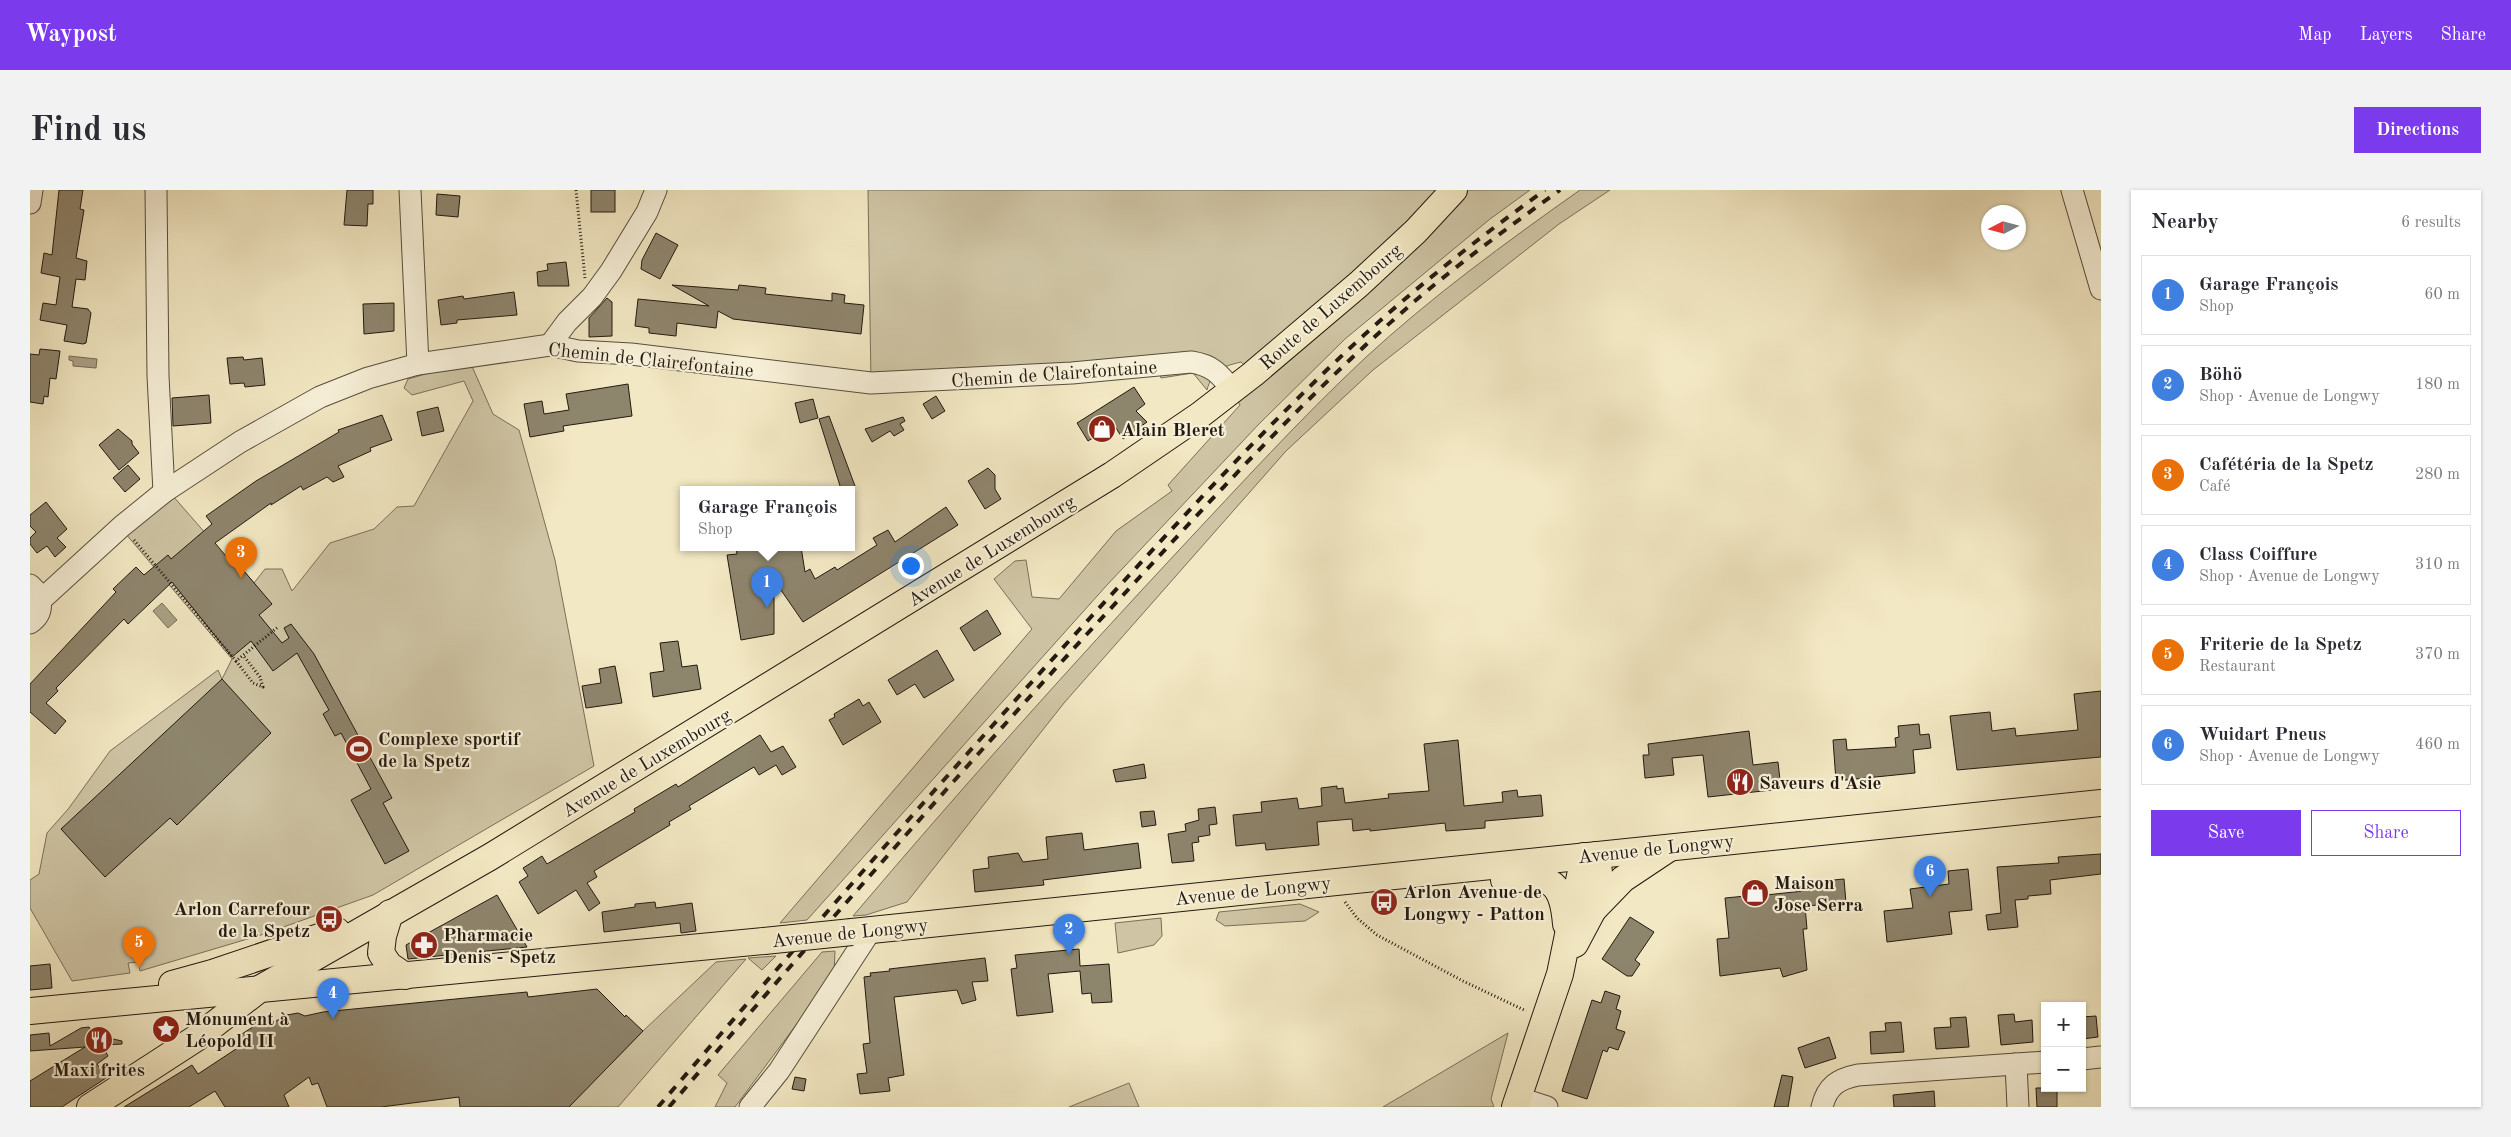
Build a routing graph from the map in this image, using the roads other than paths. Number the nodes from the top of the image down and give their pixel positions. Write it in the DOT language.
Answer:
graph roads {
  1 [pos="32,190"];
  2 [pos="156,190"];
  3 [pos="410,190"];
  4 [pos="656,190"];
  5 [pos="1454,190"];
  6 [pos="2072,190"];
  7 [pos="30,203"];
  8 [pos="2101,289"];
  9 [pos="550,345"];
  10 [pos="418,364"];
  11 [pos="1232,390"];
  12 [pos="1200,415"];
  13 [pos="164,492"];
  14 [pos="36,593"];
  15 [pos="30,623"];
  16 [pos="2101,803"];
  17 [pos="1671,848"];
  18 [pos="1590,855"];
  19 [pos="1420,873"];
  20 [pos="1592,912"];
  21 [pos="390,913"];
  22 [pos="862,931"];
  23 [pos="1560,974"];
  24 [pos="405,976"];
  25 [pos="319,984"];
  26 [pos="262,988"];
  27 [pos="177,996"];
  28 [pos="93,1004"];
  29 [pos="30,1010"];
  30 [pos="219,1022"];
  31 [pos="198,1036"];
  32 [pos="2101,1058"];
  33 [pos="2086,1059"];
  34 [pos="2041,1062"];
  35 [pos="2016,1064"];
  36 [pos="1517,1102"];
  37 [pos="90,1107"];
  38 [pos="750,1107"];
  39 [pos="1546,1107"];
  40 [pos="1822,1107"];
  41 [pos="2018,1107"];
  1 -- 7 [label="street"];
  2 -- 13 [label="street"];
  3 -- 10 [label="street"];
  4 -- 9 [label="street"];
  5 -- 11 [label="main road, Route de Luxembourg"];
  6 -- 8 [label="street"];
  9 -- 10 [label="street, Chemin de Clairefontaine"];
  9 -- 11 [label="street, Chemin de Clairefontaine"];
  10 -- 13 [label="street, Chemin de Clairefontaine"];
  11 -- 12 [label="main road, Route de Luxembourg"];
  12 -- 21 [label="main road, Avenue de Luxembourg"];
  13 -- 14 [label="street, Chemin de Clairefontaine"];
  14 -- 15 [label="street"];
  16 -- 17 [label="main road, Avenue de Longwy"];
  17 -- 18 [label="main road, Avenue de Longwy"];
  17 -- 20 [label="main road"];
  18 -- 19 [label="main road, Avenue de Longwy"];
  18 -- 20 [label="main road"];
  18 -- 23 [label="main road"];
  19 -- 22 [label="main road, Avenue de Longwy"];
  19 -- 23 [label="main road"];
  20 -- 23 [label="main road"];
  21 -- 24 [label="main road"];
  21 -- 26 [label="main road, Avenue de Luxembourg"];
  21 -- 28 [label="main road"];
  22 -- 24 [label="main road, Avenue de Longwy, bridge"];
  22 -- 38 [label="street"];
  23 -- 36 [label="main road"];
  24 -- 25 [label="main road, Avenue de Longwy"];
  25 -- 26 [label="main road, Avenue de Longwy"];
  25 -- 30 [label="main road"];
  26 -- 27 [label="main road, Avenue de Longwy"];
  26 -- 30 [label="main road, Avenue de Luxembourg"];
  27 -- 28 [label="main road, Avenue de Longwy"];
  27 -- 31 [label="main road"];
  28 -- 29 [label="main road, Avenue de Longwy"];
  30 -- 31 [label="main road, Avenue de Luxembourg"];
  31 -- 37 [label="main road, Avenue de Luxembourg"];
  32 -- 33 [label="street"];
  34 -- 35 [label="street"];
  35 -- 40 [label="street"];
  35 -- 41 [label="street"];
  36 -- 39 [label="street"];
}
